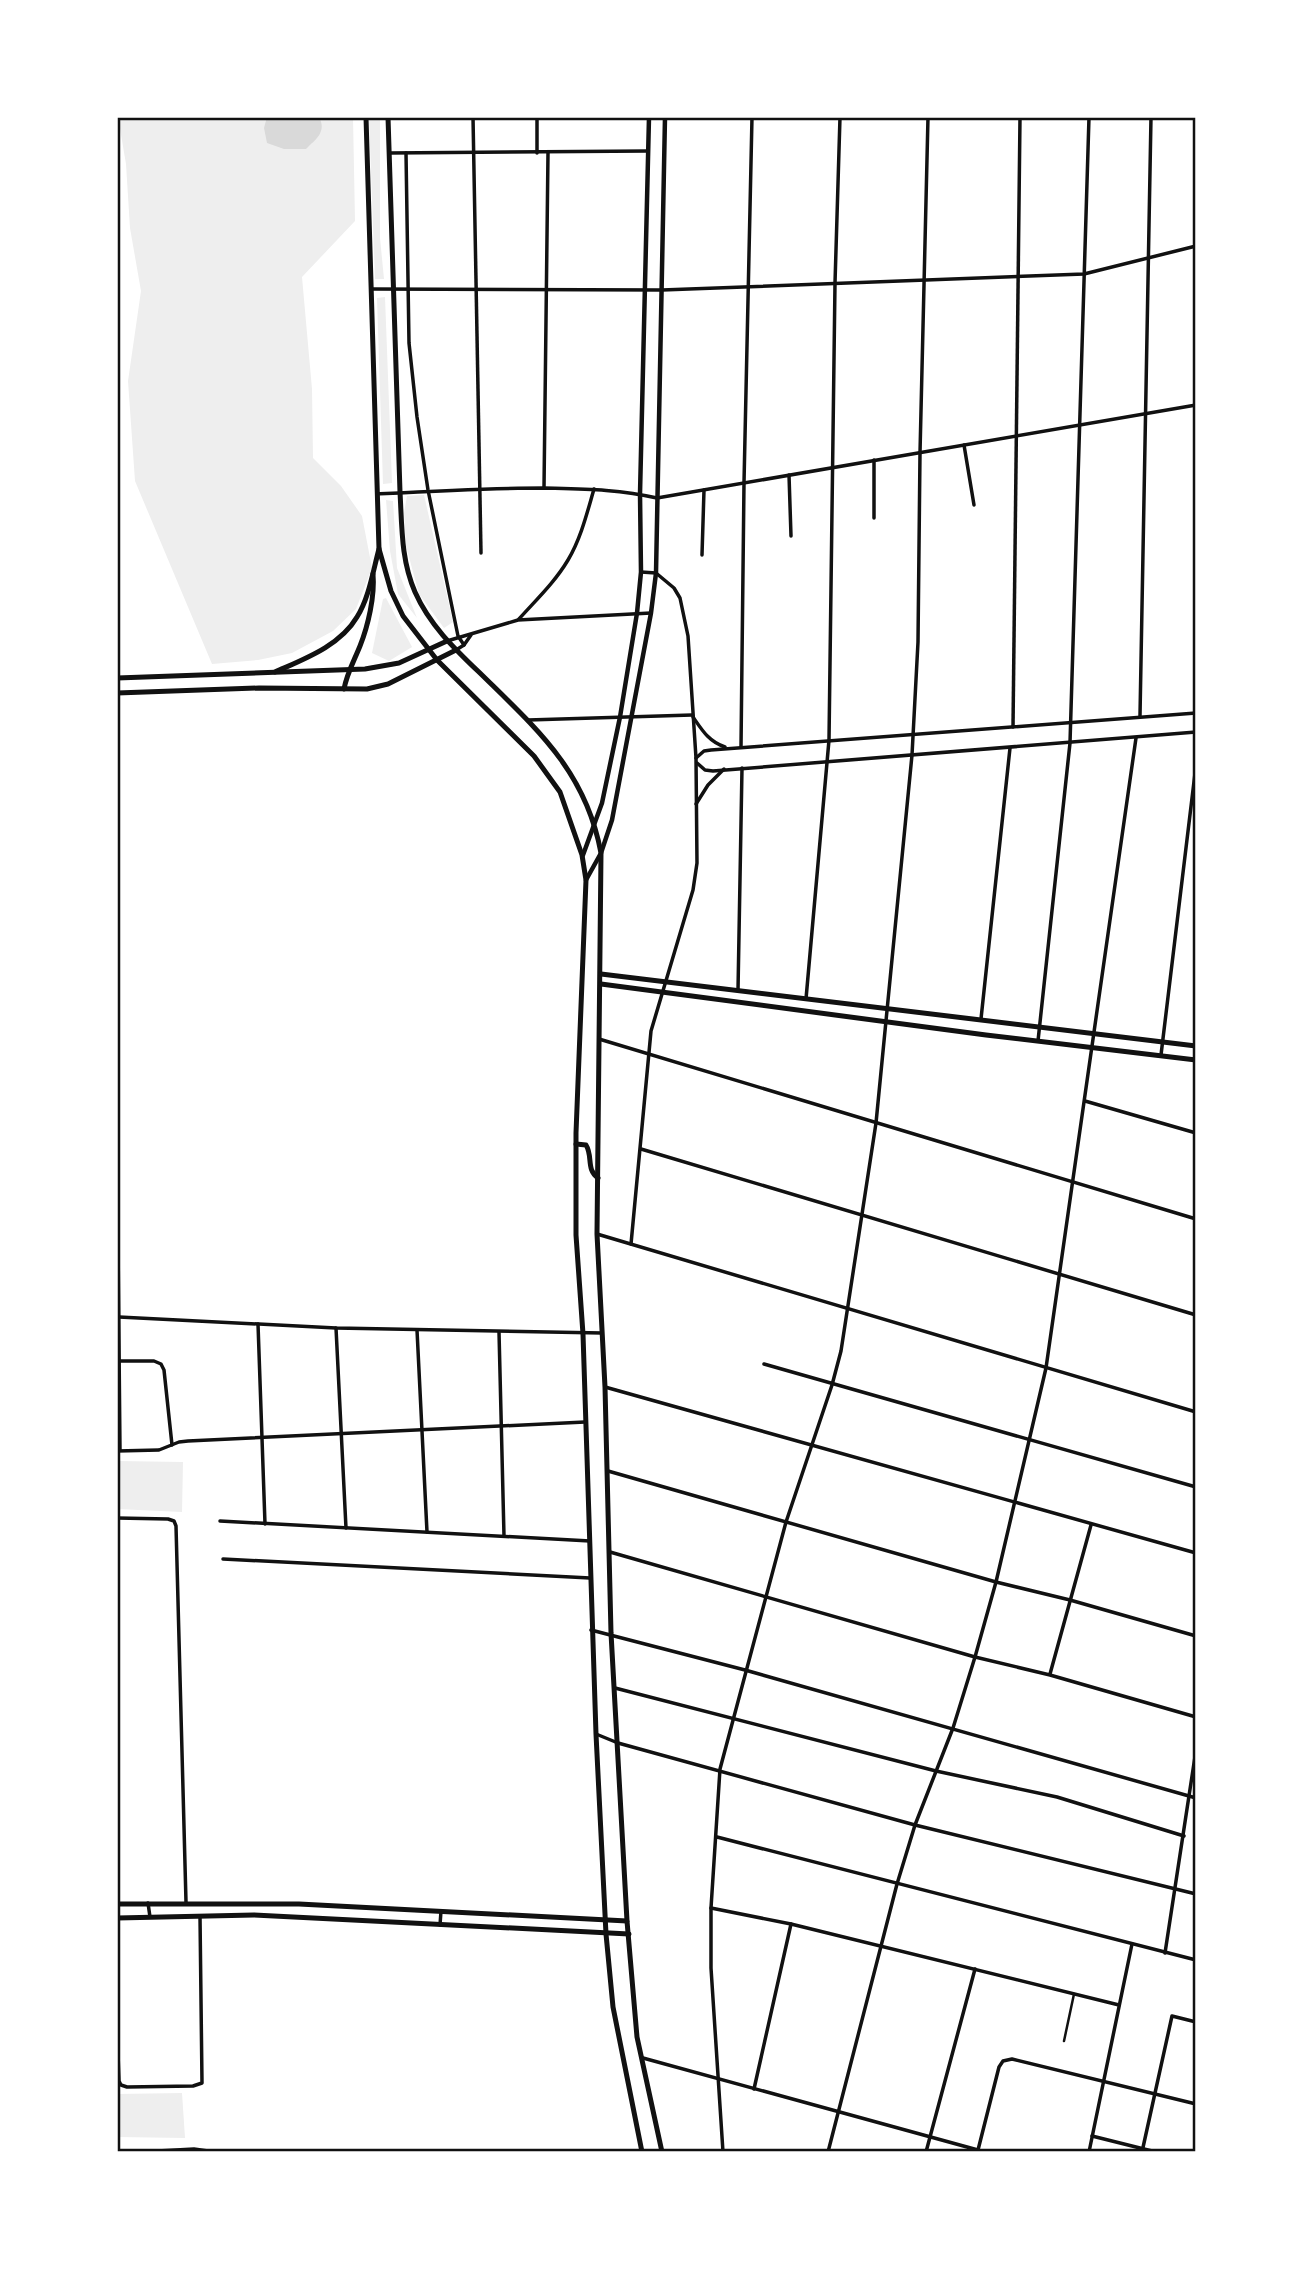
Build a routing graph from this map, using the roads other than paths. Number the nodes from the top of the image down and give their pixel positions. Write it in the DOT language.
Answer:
graph roads {
  1 [pos="366,117"];
  2 [pos="388,117"];
  3 [pos="473,117"];
  4 [pos="537,117"];
  5 [pos="649,117"];
  6 [pos="665,117"];
  7 [pos="752,117"];
  8 [pos="839,117"];
  9 [pos="928,117"];
  10 [pos="1020,117"];
  11 [pos="1088,117"];
  12 [pos="1151,117"];
  13 [pos="649,151"];
  14 [pos="389,153"];
  15 [pos="406,153"];
  16 [pos="473,153"];
  17 [pos="537,153"];
  18 [pos="548,153"];
  19 [pos="1196,246"];
  20 [pos="1148,258"];
  21 [pos="1084,274"];
  22 [pos="1018,277"];
  23 [pos="923,280"];
  24 [pos="835,284"];
  25 [pos="748,287"];
  26 [pos="370,289"];
  27 [pos="393,289"];
  28 [pos="407,289"];
  29 [pos="476,289"];
  30 [pos="546,290"];
  31 [pos="644,290"];
  32 [pos="662,290"];
  33 [pos="1196,405"];
  34 [pos="1144,414"];
  35 [pos="1080,425"];
  36 [pos="1016,437"];
  37 [pos="964,445"];
  38 [pos="920,453"];
  39 [pos="874,460"];
  40 [pos="832,468"];
  41 [pos="789,475"];
  42 [pos="744,483"];
  43 [pos="480,488"];
  44 [pos="544,488"];
  45 [pos="594,489"];
  46 [pos="704,489"];
  47 [pos="428,490"];
  48 [pos="400,492"];
  49 [pos="377,494"];
  50 [pos="640,494"];
  51 [pos="657,498"];
  52 [pos="974,505"];
  53 [pos="874,518"];
  54 [pos="791,537"];
  55 [pos="379,549"];
  56 [pos="481,552"];
  57 [pos="702,555"];
  58 [pos="373,571"];
  59 [pos="641,572"];
  60 [pos="656,573"];
  61 [pos="637,612"];
  62 [pos="651,613"];
  63 [pos="518,620"];
  64 [pos="471,635"];
  65 [pos="458,636"];
  66 [pos="446,641"];
  67 [pos="464,645"];
  68 [pos="428,649"];
  69 [pos="456,650"];
  70 [pos="437,660"];
  71 [pos="348,671"];
  72 [pos="272,673"];
  73 [pos="117,678"];
  74 [pos="344,689"];
  75 [pos="117,692"];
  76 [pos="1196,713"];
  77 [pos="692,715"];
  78 [pos="1140,716"];
  79 [pos="620,717"];
  80 [pos="632,717"];
  81 [pos="528,720"];
  82 [pos="1071,723"];
  83 [pos="1013,727"];
  84 [pos="1196,732"];
  85 [pos="913,734"];
  86 [pos="1136,738"];
  87 [pos="829,740"];
  88 [pos="1070,743"];
  89 [pos="741,747"];
  90 [pos="729,748"];
  91 [pos="1010,748"];
  92 [pos="117,752"];
  93 [pos="912,755"];
  94 [pos="696,760"];
  95 [pos="828,762"];
  96 [pos="1196,765"];
  97 [pos="742,768"];
  98 [pos="724,769"];
  99 [pos="695,806"];
  100 [pos="596,823"];
  101 [pos="601,853"];
  102 [pos="582,855"];
  103 [pos="586,880"];
  104 [pos="601,974"];
  105 [pos="664,982"];
  106 [pos="601,984"];
  107 [pos="738,990"];
  108 [pos="661,993"];
  109 [pos="806,999"];
  110 [pos="888,1007"];
  111 [pos="981,1019"];
  112 [pos="887,1023"];
  113 [pos="1040,1026"];
  114 [pos="1094,1033"];
  115 [pos="599,1040"];
  116 [pos="1038,1041"];
  117 [pos="1162,1042"];
  118 [pos="1196,1045"];
  119 [pos="1092,1048"];
  120 [pos="648,1055"];
  121 [pos="1161,1056"];
  122 [pos="1196,1060"];
  123 [pos="118,1068"];
  124 [pos="1085,1101"];
  125 [pos="876,1123"];
  126 [pos="1196,1133"];
  127 [pos="118,1135"];
  128 [pos="576,1144"];
  129 [pos="641,1149"];
  130 [pos="598,1178"];
  131 [pos="1073,1182"];
  132 [pos="862,1216"];
  133 [pos="1196,1219"];
  134 [pos="597,1234"];
  135 [pos="631,1244"];
  136 [pos="1060,1276"];
  137 [pos="848,1310"];
  138 [pos="1196,1315"];
  139 [pos="119,1317"];
  140 [pos="258,1324"];
  141 [pos="336,1328"];
  142 [pos="417,1330"];
  143 [pos="499,1332"];
  144 [pos="602,1333"];
  145 [pos="583,1334"];
  146 [pos="120,1361"];
  147 [pos="764,1364"];
  148 [pos="1045,1368"];
  149 [pos="832,1385"];
  150 [pos="606,1387"];
  151 [pos="1196,1412"];
  152 [pos="586,1422"];
  153 [pos="500,1426"];
  154 [pos="422,1430"];
  155 [pos="341,1434"];
  156 [pos="262,1437"];
  157 [pos="1029,1440"];
  158 [pos="172,1445"];
  159 [pos="810,1446"];
  160 [pos="118,1451"];
  161 [pos="608,1471"];
  162 [pos="1196,1487"];
  163 [pos="1014,1504"];
  164 [pos="117,1518"];
  165 [pos="220,1521"];
  166 [pos="786,1522"];
  167 [pos="265,1524"];
  168 [pos="1091,1525"];
  169 [pos="346,1528"];
  170 [pos="426,1532"];
  171 [pos="504,1536"];
  172 [pos="590,1541"];
  173 [pos="610,1552"];
  174 [pos="1196,1553"];
  175 [pos="223,1559"];
  176 [pos="590,1578"];
  177 [pos="996,1582"];
  178 [pos="764,1598"];
  179 [pos="1070,1600"];
  180 [pos="591,1630"];
  181 [pos="611,1633"];
  182 [pos="1196,1636"];
  183 [pos="975,1657"];
  184 [pos="745,1670"];
  185 [pos="1050,1675"];
  186 [pos="615,1688"];
  187 [pos="1196,1717"];
  188 [pos="734,1718"];
  189 [pos="953,1728"];
  190 [pos="596,1734"];
  191 [pos="618,1742"];
  192 [pos="1196,1750"];
  193 [pos="720,1769"];
  194 [pos="935,1773"];
  195 [pos="1189,1796"];
  196 [pos="1196,1798"];
  197 [pos="915,1825"];
  198 [pos="1184,1836"];
  199 [pos="717,1838"];
  200 [pos="897,1884"];
  201 [pos="1175,1888"];
  202 [pos="117,1889"];
  203 [pos="1196,1894"];
  204 [pos="186,1902"];
  205 [pos="148,1903"];
  206 [pos="117,1904"];
  207 [pos="712,1908"];
  208 [pos="441,1911"];
  209 [pos="200,1916"];
  210 [pos="150,1917"];
  211 [pos="117,1918"];
  212 [pos="606,1921"];
  213 [pos="627,1921"];
  214 [pos="792,1924"];
  215 [pos="440,1925"];
  216 [pos="606,1934"];
  217 [pos="629,1934"];
  218 [pos="1132,1944"];
  219 [pos="881,1945"];
  220 [pos="1165,1953"];
  221 [pos="1196,1961"];
  222 [pos="975,1969"];
  223 [pos="1074,1994"];
  224 [pos="1119,2005"];
  225 [pos="1196,2022"];
  226 [pos="117,2025"];
  227 [pos="1064,2041"];
  228 [pos="643,2058"];
  229 [pos="719,2080"];
  230 [pos="1104,2081"];
  231 [pos="754,2090"];
  232 [pos="1156,2094"];
  233 [pos="1196,2104"];
  234 [pos="839,2112"];
  235 [pos="1092,2136"];
  236 [pos="930,2137"];
  237 [pos="1143,2150"];
  238 [pos="978,2151"];
  239 [pos="139,2152"];
  240 [pos="215,2152"];
  241 [pos="642,2152"];
  242 [pos="662,2152"];
  243 [pos="723,2152"];
  244 [pos="828,2152"];
  245 [pos="926,2152"];
  246 [pos="1088,2152"];
  247 [pos="1156,2152"];
  1 -- 26 [label="main road"];
  2 -- 14 [label="main road"];
  3 -- 16 [label="street"];
  4 -- 17 [label="street"];
  5 -- 13 [label="street"];
  6 -- 32 [label="street"];
  7 -- 25 [label="street"];
  8 -- 24 [label="street"];
  9 -- 23 [label="street"];
  10 -- 22 [label="street"];
  11 -- 21 [label="street"];
  12 -- 20 [label="street"];
  13 -- 18 [label="street"];
  13 -- 31 [label="street"];
  14 -- 15 [label="street"];
  14 -- 27 [label="main road"];
  15 -- 16 [label="street"];
  15 -- 28 [label="street"];
  16 -- 17 [label="street"];
  16 -- 29 [label="street"];
  17 -- 18 [label="street"];
  18 -- 30 [label="street"];
  19 -- 20 [label="street"];
  20 -- 21 [label="street"];
  20 -- 34 [label="street"];
  21 -- 22 [label="street"];
  21 -- 35 [label="street"];
  22 -- 23 [label="street"];
  22 -- 36 [label="street"];
  23 -- 24 [label="street"];
  23 -- 38 [label="street"];
  24 -- 25 [label="street"];
  24 -- 40 [label="street"];
  25 -- 32 [label="street"];
  25 -- 42 [label="street"];
  26 -- 27 [label="street"];
  26 -- 49 [label="main road"];
  27 -- 28 [label="street"];
  27 -- 48 [label="main road"];
  28 -- 29 [label="street"];
  28 -- 47 [label="street"];
  29 -- 30 [label="street"];
  29 -- 43 [label="street"];
  30 -- 31 [label="street"];
  30 -- 44 [label="street"];
  31 -- 32 [label="street"];
  31 -- 50 [label="street"];
  32 -- 51 [label="street"];
  33 -- 34 [label="street"];
  34 -- 35 [label="street"];
  34 -- 78 [label="street"];
  35 -- 36 [label="street"];
  35 -- 82 [label="street"];
  36 -- 37 [label="street"];
  36 -- 83 [label="street"];
  37 -- 38 [label="street"];
  37 -- 52 [label="street"];
  38 -- 39 [label="street"];
  38 -- 85 [label="street"];
  39 -- 40 [label="street"];
  39 -- 53 [label="street"];
  40 -- 41 [label="street"];
  40 -- 87 [label="street"];
  41 -- 42 [label="street"];
  41 -- 54 [label="street"];
  42 -- 46 [label="street"];
  42 -- 89 [label="street"];
  43 -- 44 [label="street"];
  43 -- 47 [label="street"];
  43 -- 56 [label="street"];
  44 -- 45 [label="street"];
  45 -- 50 [label="street"];
  45 -- 63 [label="street"];
  46 -- 51 [label="street"];
  46 -- 57 [label="street"];
  47 -- 48 [label="street"];
  47 -- 65 [label="street"];
  48 -- 49 [label="street"];
  48 -- 66 [label="main road"];
  49 -- 55 [label="main road"];
  50 -- 51 [label="street"];
  50 -- 59 [label="street"];
  51 -- 60 [label="street"];
  55 -- 58 [label="main road"];
  55 -- 68 [label="main road"];
  58 -- 71 [label="main road"];
  58 -- 72 [label="main road"];
  59 -- 60 [label="street"];
  59 -- 61 [label="street"];
  60 -- 62 [label="street"];
  60 -- 77 [label="street"];
  61 -- 62 [label="street"];
  61 -- 63 [label="street"];
  61 -- 79 [label="street"];
  62 -- 80 [label="street"];
  63 -- 64 [label="street"];
  64 -- 65 [label="street"];
  64 -- 67 [label="street"];
  65 -- 66 [label="street"];
  65 -- 67 [label="street"];
  66 -- 68 [label="main road"];
  66 -- 69 [label="main road"];
  67 -- 69 [label="street"];
  68 -- 70 [label="main road"];
  68 -- 71 [label="main road"];
  69 -- 70 [label="main road"];
  69 -- 81 [label="main road"];
  70 -- 74 [label="main road"];
  70 -- 102 [label="main road"];
  71 -- 72 [label="main road"];
  71 -- 74 [label="main road"];
  72 -- 73 [label="main road"];
  74 -- 75 [label="main road"];
  76 -- 78 [label="street"];
  77 -- 80 [label="street"];
  77 -- 90 [label="street"];
  77 -- 94 [label="street"];
  78 -- 82 [label="street"];
  79 -- 80 [label="street"];
  79 -- 81 [label="street"];
  79 -- 100 [label="street"];
  80 -- 101 [label="street"];
  81 -- 100 [label="main road"];
  82 -- 83 [label="street"];
  82 -- 88 [label="street"];
  83 -- 85 [label="street"];
  84 -- 86 [label="street"];
  85 -- 87 [label="street"];
  85 -- 93 [label="street"];
  86 -- 88 [label="street"];
  86 -- 114 [label="street"];
  87 -- 89 [label="street"];
  87 -- 95 [label="street"];
  88 -- 91 [label="street"];
  88 -- 113 [label="street"];
  89 -- 90 [label="street"];
  90 -- 94 [label="street"];
  91 -- 93 [label="street"];
  91 -- 111 [label="street"];
  92 -- 123 [label="street"];
  93 -- 95 [label="street"];
  93 -- 110 [label="street"];
  94 -- 98 [label="street"];
  94 -- 99 [label="street"];
  95 -- 97 [label="street"];
  95 -- 109 [label="street"];
  96 -- 117 [label="street"];
  97 -- 98 [label="street"];
  97 -- 107 [label="street"];
  98 -- 99 [label="street"];
  99 -- 105 [label="street"];
  100 -- 101 [label="main road"];
  100 -- 102 [label="street"];
  101 -- 103 [label="street"];
  101 -- 104 [label="main road"];
  102 -- 103 [label="main road"];
  103 -- 128 [label="main road"];
  104 -- 105 [label="main road"];
  104 -- 106 [label="main road"];
  105 -- 107 [label="main road"];
  105 -- 108 [label="street"];
  106 -- 108 [label="main road"];
  106 -- 115 [label="main road"];
  107 -- 109 [label="main road"];
  108 -- 112 [label="main road"];
  108 -- 120 [label="street"];
  109 -- 110 [label="main road"];
  110 -- 111 [label="main road"];
  110 -- 112 [label="street"];
  111 -- 113 [label="main road"];
  112 -- 116 [label="main road"];
  112 -- 125 [label="street"];
  113 -- 114 [label="main road"];
  113 -- 116 [label="street"];
  114 -- 117 [label="main road"];
  114 -- 119 [label="street"];
  115 -- 120 [label="street"];
  115 -- 130 [label="main road"];
  116 -- 119 [label="main road"];
  117 -- 118 [label="main road"];
  117 -- 121 [label="street"];
  119 -- 121 [label="main road"];
  119 -- 124 [label="street"];
  120 -- 125 [label="street"];
  120 -- 129 [label="street"];
  121 -- 122 [label="main road"];
  124 -- 126 [label="street"];
  124 -- 131 [label="street"];
  125 -- 131 [label="street"];
  125 -- 132 [label="street"];
  127 -- 139 [label="street"];
  128 -- 130 [label="main road"];
  128 -- 145 [label="main road"];
  129 -- 132 [label="street"];
  129 -- 135 [label="street"];
  130 -- 134 [label="main road"];
  131 -- 133 [label="street"];
  131 -- 136 [label="street"];
  132 -- 136 [label="street"];
  132 -- 137 [label="street"];
  134 -- 135 [label="street"];
  134 -- 144 [label="main road"];
  135 -- 137 [label="street"];
  136 -- 138 [label="street"];
  136 -- 148 [label="street"];
  137 -- 148 [label="street"];
  137 -- 149 [label="street"];
  139 -- 140 [label="street"];
  139 -- 146 [label="street"];
  140 -- 141 [label="street"];
  140 -- 156 [label="street"];
  141 -- 142 [label="street"];
  141 -- 155 [label="street"];
  142 -- 143 [label="street"];
  142 -- 154 [label="street"];
  143 -- 145 [label="street"];
  143 -- 153 [label="street"];
  144 -- 145 [label="street"];
  144 -- 150 [label="main road"];
  145 -- 152 [label="main road"];
  146 -- 158 [label="street"];
  146 -- 160 [label="street"];
  147 -- 149 [label="street"];
  148 -- 151 [label="street"];
  148 -- 157 [label="street"];
  149 -- 157 [label="street"];
  149 -- 159 [label="street"];
  150 -- 159 [label="street"];
  150 -- 161 [label="main road"];
  152 -- 153 [label="street"];
  152 -- 172 [label="main road"];
  153 -- 154 [label="street"];
  153 -- 171 [label="street"];
  154 -- 155 [label="street"];
  154 -- 170 [label="street"];
  155 -- 156 [label="street"];
  155 -- 169 [label="street"];
  156 -- 158 [label="street"];
  156 -- 167 [label="street"];
  157 -- 162 [label="street"];
  157 -- 163 [label="street"];
  158 -- 160 [label="street"];
  159 -- 163 [label="street"];
  159 -- 166 [label="street"];
  161 -- 166 [label="street"];
  161 -- 173 [label="main road"];
  163 -- 168 [label="street"];
  163 -- 177 [label="street"];
  164 -- 204 [label="street"];
  165 -- 167 [label="street"];
  166 -- 177 [label="street"];
  166 -- 178 [label="street"];
  167 -- 169 [label="street"];
  168 -- 174 [label="street"];
  168 -- 179 [label="street"];
  169 -- 170 [label="street"];
  170 -- 171 [label="street"];
  171 -- 172 [label="street"];
  172 -- 176 [label="main road"];
  173 -- 178 [label="street"];
  173 -- 181 [label="main road"];
  175 -- 176 [label="street"];
  176 -- 180 [label="main road"];
  177 -- 179 [label="street"];
  177 -- 183 [label="street"];
  178 -- 183 [label="street"];
  178 -- 184 [label="street"];
  179 -- 182 [label="street"];
  179 -- 185 [label="street"];
  180 -- 181 [label="street"];
  180 -- 190 [label="main road"];
  181 -- 184 [label="street"];
  181 -- 186 [label="main road"];
  183 -- 185 [label="street"];
  183 -- 189 [label="street"];
  184 -- 188 [label="street"];
  184 -- 189 [label="street"];
  185 -- 187 [label="street"];
  186 -- 188 [label="street"];
  186 -- 191 [label="main road"];
  188 -- 193 [label="street"];
  188 -- 194 [label="street"];
  189 -- 194 [label="street"];
  189 -- 195 [label="street"];
  190 -- 191 [label="street"];
  190 -- 212 [label="main road"];
  191 -- 193 [label="street"];
  191 -- 213 [label="main road"];
  192 -- 195 [label="street"];
  193 -- 197 [label="street"];
  193 -- 199 [label="street"];
  194 -- 197 [label="street"];
  194 -- 198 [label="street"];
  195 -- 196 [label="street"];
  195 -- 198 [label="street"];
  197 -- 200 [label="street"];
  197 -- 201 [label="street"];
  198 -- 201 [label="street"];
  199 -- 200 [label="street"];
  199 -- 207 [label="street"];
  200 -- 218 [label="street"];
  200 -- 219 [label="street"];
  201 -- 203 [label="street"];
  201 -- 220 [label="street"];
  202 -- 206 [label="street"];
  204 -- 205 [label="main road"];
  204 -- 208 [label="main road"];
  205 -- 206 [label="main road"];
  205 -- 210 [label="street"];
  207 -- 214 [label="street"];
  207 -- 229 [label="street"];
  208 -- 212 [label="main road"];
  208 -- 215 [label="street"];
  209 -- 210 [label="main road"];
  209 -- 215 [label="main road"];
  209 -- 226 [label="street"];
  210 -- 211 [label="main road"];
  212 -- 213 [label="main road"];
  212 -- 216 [label="main road"];
  213 -- 217 [label="main road"];
  214 -- 219 [label="street"];
  214 -- 231 [label="street"];
  215 -- 216 [label="main road"];
  216 -- 217 [label="main road"];
  216 -- 241 [label="main road"];
  217 -- 228 [label="main road"];
  218 -- 220 [label="street"];
  218 -- 224 [label="street"];
  219 -- 222 [label="street"];
  219 -- 234 [label="street"];
  220 -- 221 [label="street"];
  222 -- 223 [label="street"];
  222 -- 236 [label="street"];
  223 -- 224 [label="street"];
  223 -- 227 [label="street"];
  224 -- 230 [label="street"];
  225 -- 232 [label="street"];
  228 -- 229 [label="street"];
  228 -- 242 [label="main road"];
  229 -- 231 [label="street"];
  229 -- 243 [label="street"];
  230 -- 232 [label="street"];
  230 -- 235 [label="street"];
  230 -- 238 [label="street"];
  231 -- 234 [label="street"];
  232 -- 233 [label="street"];
  232 -- 237 [label="street"];
  234 -- 236 [label="street"];
  234 -- 244 [label="street"];
  235 -- 237 [label="street"];
  235 -- 246 [label="street"];
  236 -- 238 [label="street"];
  236 -- 245 [label="street"];
  237 -- 247 [label="street"];
  239 -- 240 [label="street"];
}
